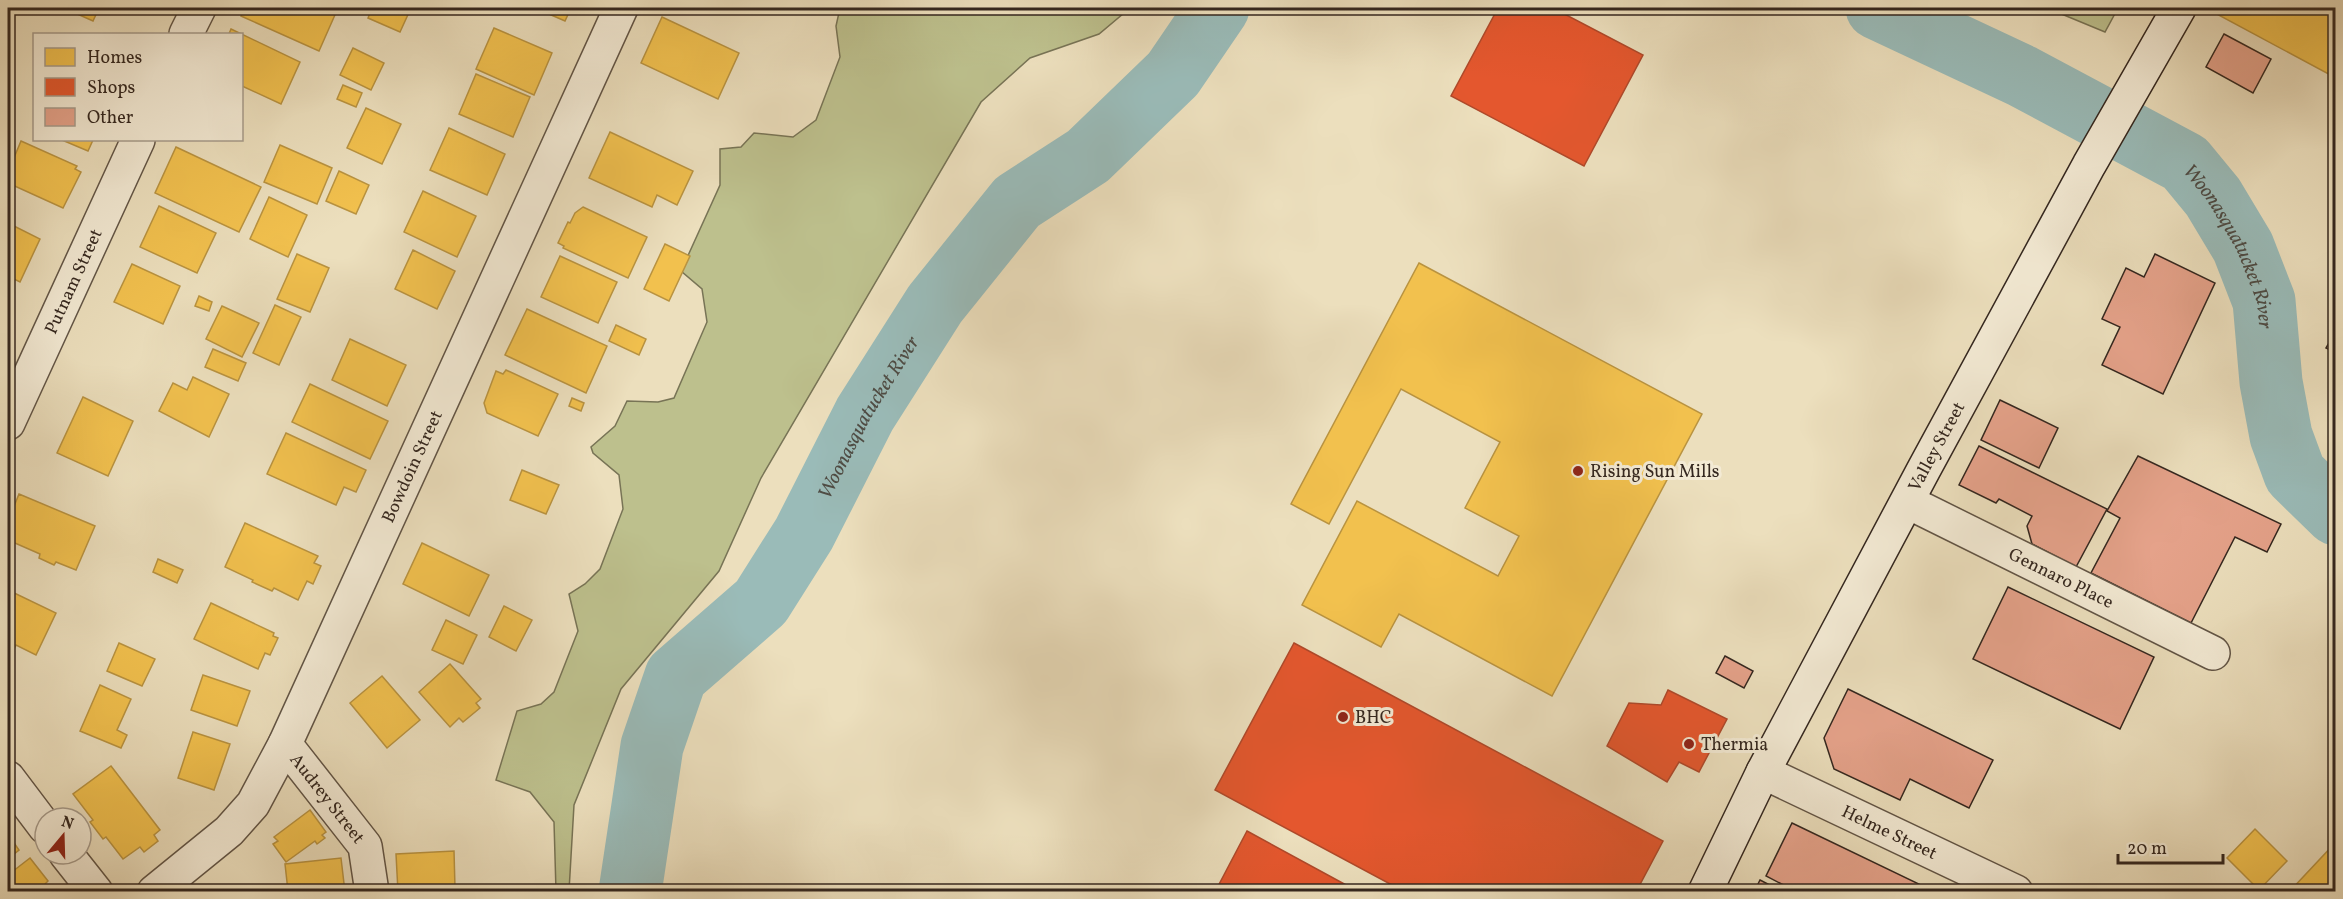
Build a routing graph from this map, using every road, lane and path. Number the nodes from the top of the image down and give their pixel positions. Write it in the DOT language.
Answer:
graph roads {
  1 [pos="199,8"];
  2 [pos="621,8"];
  3 [pos="2179,8"];
  4 [pos="186,33"];
  5 [pos="138,141"];
  6 [pos="8,423"];
  7 [pos="1908,502"];
  8 [pos="2213,653"];
  9 [pos="285,744"];
  10 [pos="1763,772"];
  11 [pos="8,778"];
  12 [pos="33,810"];
  13 [pos="76,866"];
  14 [pos="96,891"];
  15 [pos="154,891"];
  16 [pos="372,891"];
  17 [pos="1704,891"];
  18 [pos="2016,891"];
  1 -- 4 [label="street"];
  2 -- 9 [label="street, Bowdoin Street"];
  3 -- 7 [label="street, Valley Street"];
  5 -- 6 [label="street, Putnam Street"];
  7 -- 8 [label="street, Gennaro Place"];
  7 -- 10 [label="street, Valley Street"];
  9 -- 15 [label="street, Bowdoin Street"];
  9 -- 16 [label="street, Audrey Street"];
  10 -- 17 [label="street, Valley Street"];
  10 -- 18 [label="street, Helme Street"];
  11 -- 12 [label="street"];
  13 -- 14 [label="street"];
}
